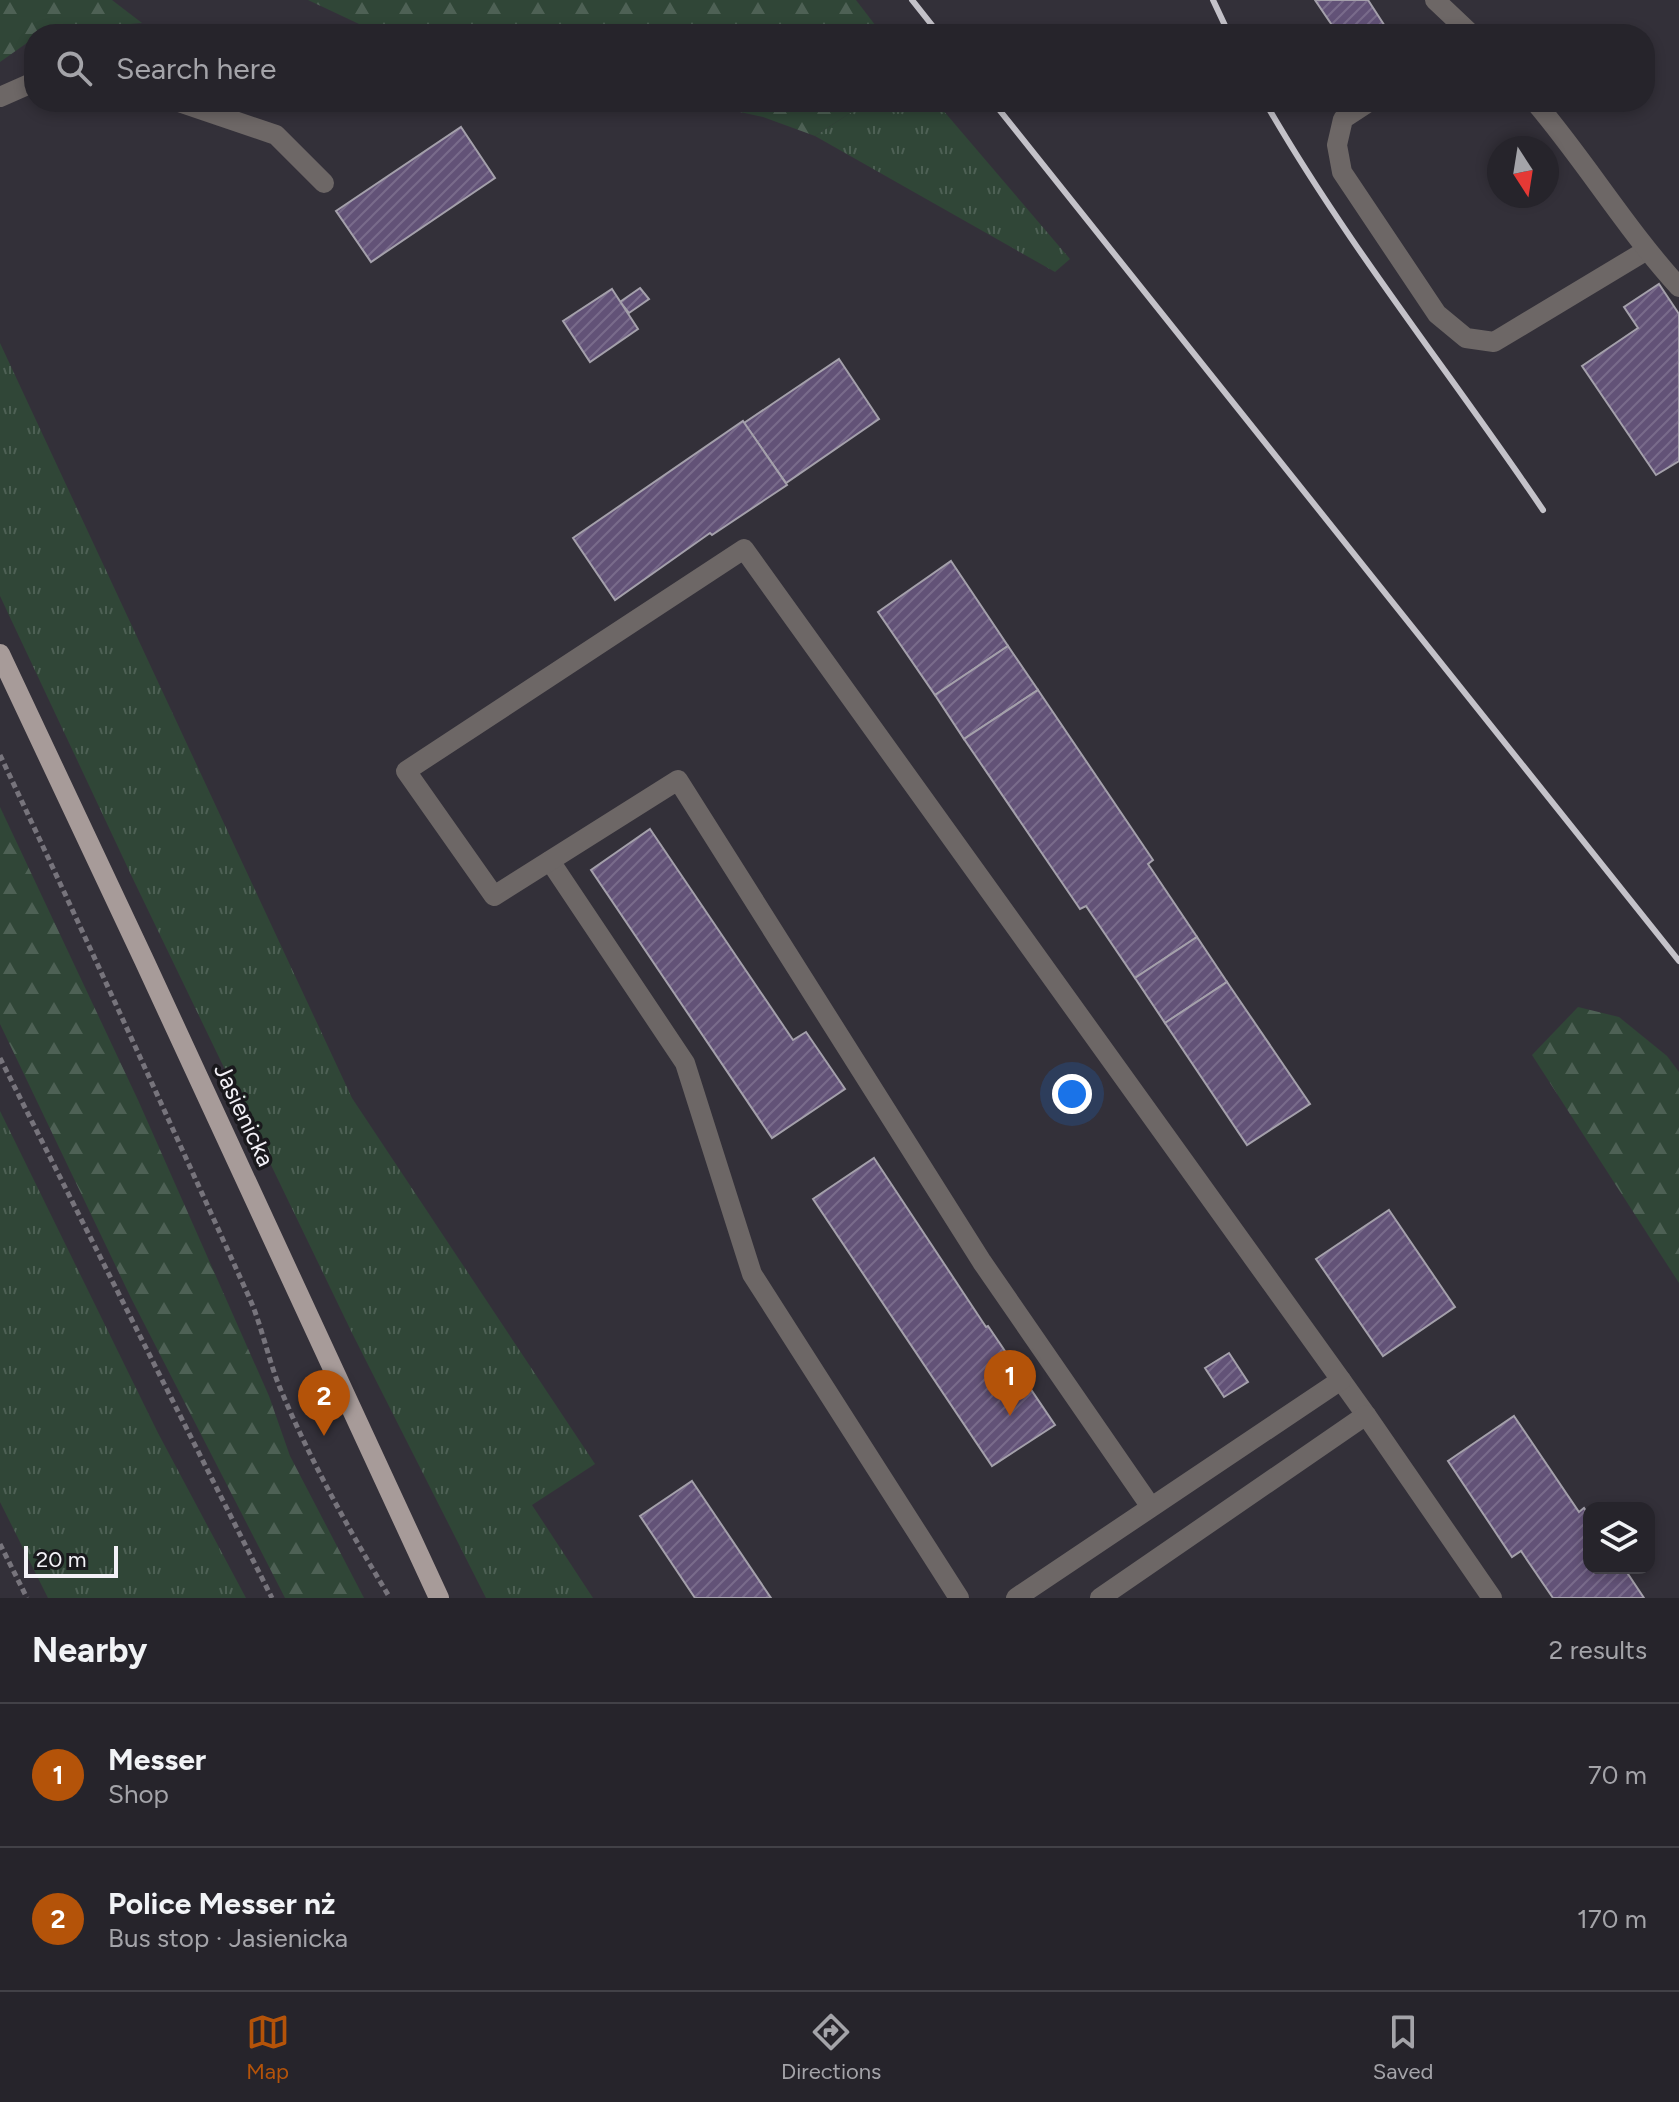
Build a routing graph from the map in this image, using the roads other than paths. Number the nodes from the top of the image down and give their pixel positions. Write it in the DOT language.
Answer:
graph roads {
  1 [pos="1435,0"];
  2 [pos="1460,24"];
  3 [pos="24,86"];
  4 [pos="0,97"];
  5 [pos="208,112"];
  6 [pos="1354,112"];
  7 [pos="1543,112"];
  8 [pos="324,183"];
  9 [pos="1647,250"];
  10 [pos="1679,287"];
  11 [pos="0,654"];
  12 [pos="550,861"];
  13 [pos="1341,1380"];
  14 [pos="1366,1415"];
  15 [pos="1151,1507"];
  16 [pos="439,1598"];
  17 [pos="959,1598"];
  18 [pos="1016,1598"];
  19 [pos="1100,1598"];
  20 [pos="1492,1598"];
  1 -- 2 [label="lane"];
  3 -- 4 [label="lane"];
  5 -- 8 [label="lane"];
  6 -- 9 [label="lane"];
  7 -- 9 [label="lane"];
  9 -- 10 [label="lane"];
  11 -- 16 [label="main road, Jasienicka"];
  12 -- 13 [label="lane"];
  12 -- 15 [label="lane"];
  12 -- 17 [label="lane"];
  13 -- 14 [label="lane"];
  13 -- 15 [label="lane"];
  14 -- 19 [label="lane"];
  14 -- 20 [label="lane"];
  15 -- 18 [label="lane"];
}
